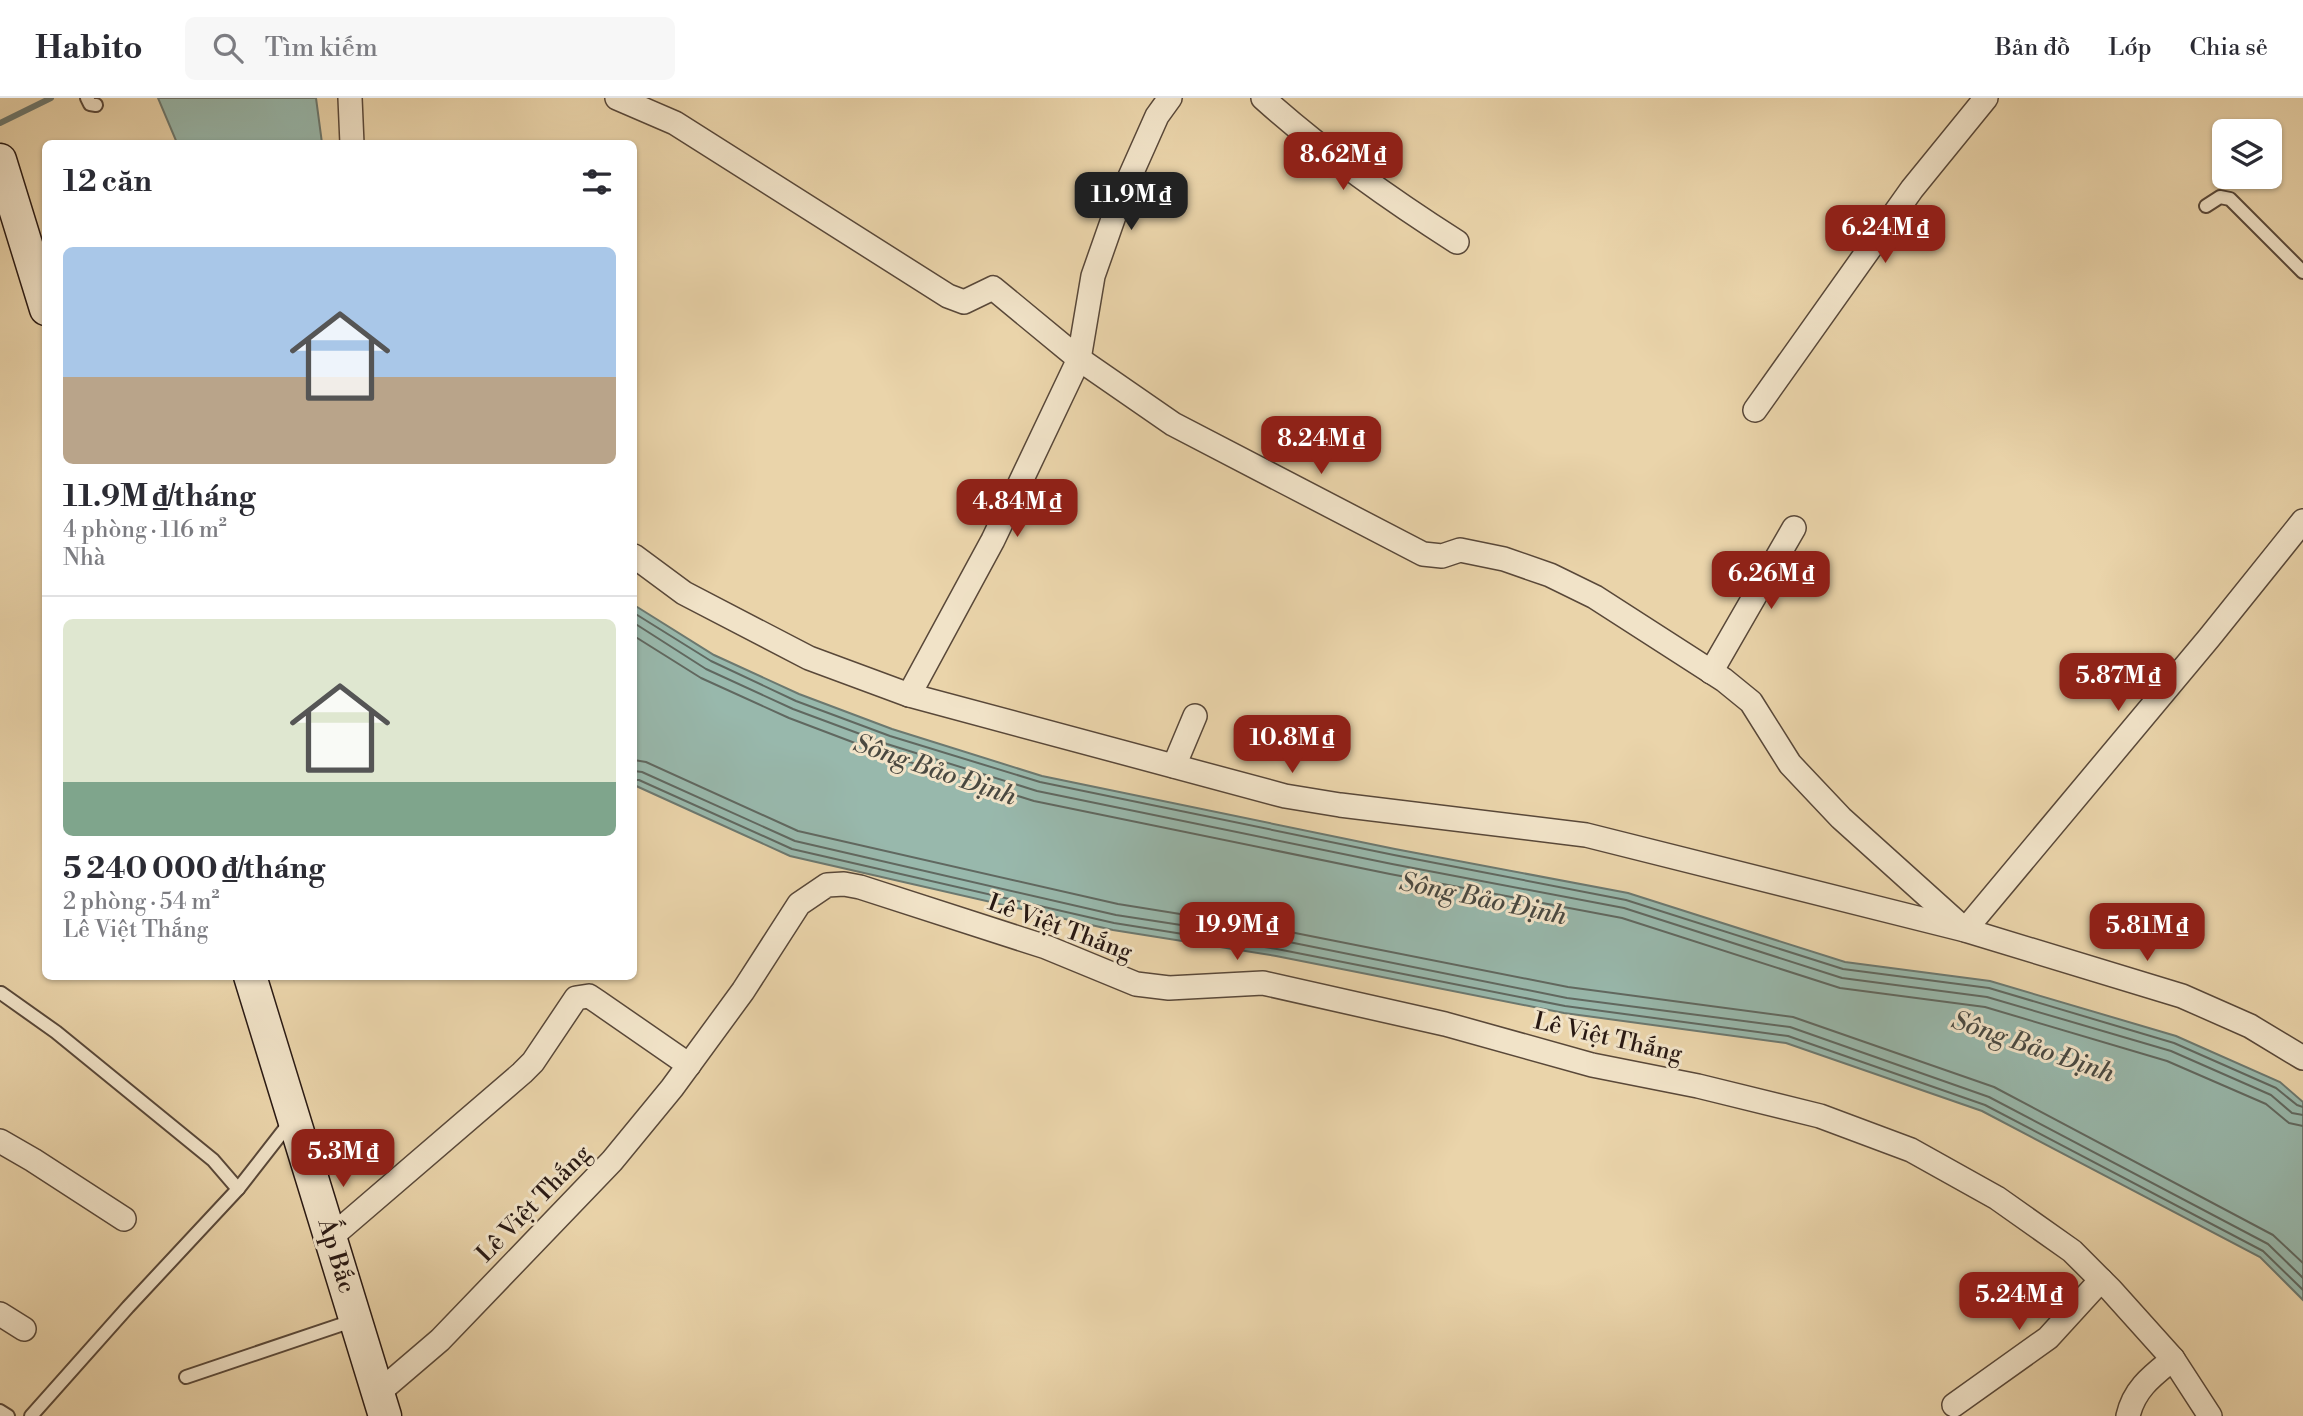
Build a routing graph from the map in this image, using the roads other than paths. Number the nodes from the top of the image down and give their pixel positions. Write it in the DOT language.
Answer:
graph roads {
  1 [pos="350,98"];
  2 [pos="617,98"];
  3 [pos="1170,98"];
  4 [pos="1263,98"];
  5 [pos="1986,98"];
  6 [pos="352,140"];
  7 [pos="0,162"];
  8 [pos="2206,206"];
  9 [pos="1457,242"];
  10 [pos="2303,272"];
  11 [pos="42,296"];
  12 [pos="1079,359"];
  13 [pos="1755,411"];
  14 [pos="2303,521"];
  15 [pos="1794,528"];
  16 [pos="637,558"];
  17 [pos="1711,671"];
  18 [pos="909,695"];
  19 [pos="1195,716"];
  20 [pos="1174,766"];
  21 [pos="1965,930"];
  22 [pos="251,980"];
  23 [pos="1,993"];
  24 [pos="2303,1058"];
  25 [pos="689,1065"];
  26 [pos="294,1118"];
  27 [pos="0,1141"];
  28 [pos="238,1189"];
  29 [pos="124,1219"];
  30 [pos="330,1238"];
  31 [pos="2101,1280"];
  32 [pos="0,1314"];
  33 [pos="356,1320"];
  34 [pos="24,1329"];
  35 [pos="2173,1359"];
  36 [pos="186,1377"];
  37 [pos="382,1405"];
  38 [pos="1954,1405"];
  39 [pos="0,1411"];
  40 [pos="8,1416"];
  41 [pos="31,1416"];
  42 [pos="2128,1416"];
  43 [pos="2210,1416"];
  1 -- 6 [label="street"];
  2 -- 12 [label="street"];
  3 -- 12 [label="street"];
  4 -- 9 [label="street"];
  5 -- 13 [label="street"];
  7 -- 11 [label="main road"];
  8 -- 10 [label="lane"];
  12 -- 17 [label="street"];
  12 -- 18 [label="street"];
  14 -- 21 [label="street"];
  15 -- 17 [label="street"];
  16 -- 18 [label="street"];
  17 -- 21 [label="street"];
  18 -- 20 [label="street"];
  19 -- 20 [label="street"];
  20 -- 21 [label="street"];
  21 -- 24 [label="street"];
  22 -- 26 [label="main road, Ấp Bắc"];
  23 -- 28 [label="lane"];
  25 -- 30 [label="street"];
  25 -- 31 [label="street, Lê Việt Thắng"];
  25 -- 37 [label="street, Lê Việt Thắng"];
  26 -- 28 [label="lane"];
  26 -- 30 [label="main road, Ấp Bắc"];
  27 -- 29 [label="street"];
  28 -- 41 [label="lane"];
  30 -- 33 [label="main road, Ấp Bắc"];
  31 -- 35 [label="street, Lê Việt Thắng"];
  31 -- 38 [label="street"];
  32 -- 34 [label="street"];
  33 -- 36 [label="lane"];
  33 -- 37 [label="main road, Ấp Bắc"];
  35 -- 42 [label="street"];
  35 -- 43 [label="street, Lê Việt Thắng"];
  39 -- 40 [label="lane"];
}
